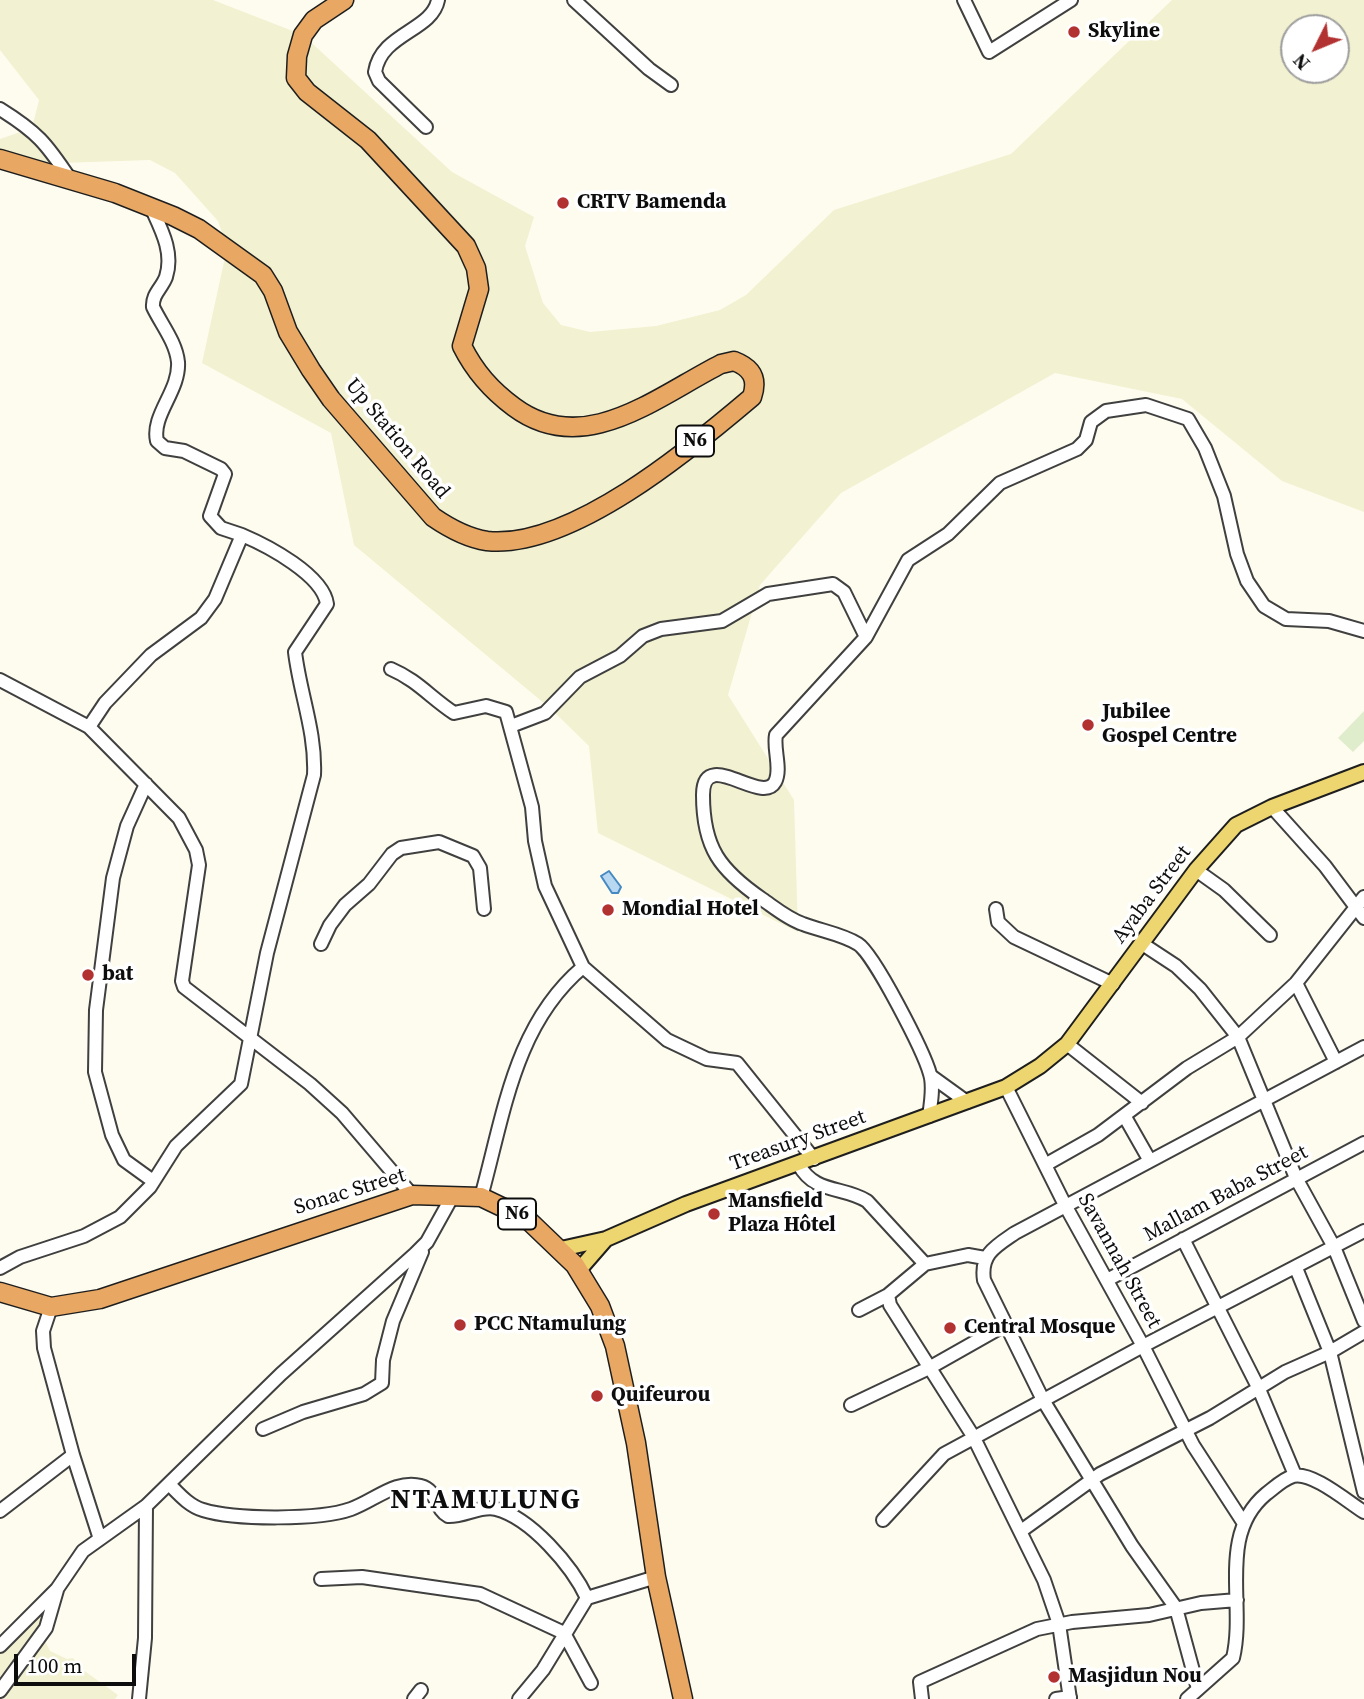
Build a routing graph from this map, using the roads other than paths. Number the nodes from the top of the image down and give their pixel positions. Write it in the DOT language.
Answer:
graph roads {
  1 [pos="344,0"];
  2 [pos="438,0"];
  3 [pos="574,0"];
  4 [pos="964,0"];
  5 [pos="1049,0"];
  6 [pos="1071,0"];
  7 [pos="1048,14"];
  8 [pos="671,85"];
  9 [pos="0,109"];
  10 [pos="426,127"];
  11 [pos="0,159"];
  12 [pos="70,179"];
  13 [pos="151,207"];
  14 [pos="242,535"];
  15 [pos="1364,631"];
  16 [pos="866,636"];
  17 [pos="391,669"];
  18 [pos="0,680"];
  19 [pos="511,726"];
  20 [pos="89,727"];
  21 [pos="1364,772"];
  22 [pos="146,784"];
  23 [pos="1272,807"];
  24 [pos="1196,870"];
  25 [pos="1362,907"];
  26 [pos="484,909"];
  27 [pos="996,909"];
  28 [pos="1270,935"];
  29 [pos="1140,943"];
  30 [pos="321,944"];
  31 [pos="583,967"];
  32 [pos="1296,983"];
  33 [pos="1113,984"];
  34 [pos="250,1035"];
  35 [pos="1238,1037"];
  36 [pos="1067,1044"];
  37 [pos="1364,1047"];
  38 [pos="1336,1062"];
  39 [pos="931,1076"];
  40 [pos="1006,1087"];
  41 [pos="1264,1101"];
  42 [pos="967,1102"];
  43 [pos="1142,1103"];
  44 [pos="929,1116"];
  45 [pos="1125,1117"];
  46 [pos="1364,1143"];
  47 [pos="814,1159"];
  48 [pos="1150,1160"];
  49 [pos="799,1165"];
  50 [pos="1045,1165"];
  51 [pos="1296,1178"];
  52 [pos="153,1181"];
  53 [pos="412,1195"];
  54 [pos="452,1197"];
  55 [pos="481,1197"];
  56 [pos="1065,1205"];
  57 [pos="1364,1231"];
  58 [pos="606,1239"];
  59 [pos="1183,1239"];
  60 [pos="427,1242"];
  61 [pos="1334,1247"];
  62 [pos="561,1249"];
  63 [pos="985,1258"];
  64 [pos="925,1264"];
  65 [pos="0,1268"];
  66 [pos="1296,1268"];
  67 [pos="579,1270"];
  68 [pos="1107,1280"];
  69 [pos="0,1282"];
  70 [pos="888,1294"];
  71 [pos="6,1295"];
  72 [pos="51,1307"];
  73 [pos="1220,1307"];
  74 [pos="859,1310"];
  75 [pos="1364,1321"];
  76 [pos="1005,1325"];
  77 [pos="1364,1332"];
  78 [pos="1143,1346"];
  79 [pos="1330,1352"];
  80 [pos="929,1368"];
  81 [pos="1259,1389"];
  82 [pos="1044,1400"];
  83 [pos="851,1405"];
  84 [pos="263,1429"];
  85 [pos="1184,1430"];
  86 [pos="974,1436"];
  87 [pos="73,1455"];
  88 [pos="1295,1475"];
  89 [pos="1092,1478"];
  90 [pos="169,1484"];
  91 [pos="1364,1492"];
  92 [pos="146,1506"];
  93 [pos="0,1511"];
  94 [pos="1364,1512"];
  95 [pos="883,1520"];
  96 [pos="1243,1522"];
  97 [pos="1021,1531"];
  98 [pos="99,1536"];
  99 [pos="656,1577"];
  100 [pos="321,1579"];
  101 [pos="57,1589"];
  102 [pos="587,1598"];
  103 [pos="1237,1600"];
  104 [pos="1175,1608"];
  105 [pos="1059,1624"];
  106 [pos="564,1633"];
  107 [pos="0,1646"];
  108 [pos="591,1683"];
  109 [pos="1,1687"];
  110 [pos="1198,1689"];
  111 [pos="1070,1698"];
  112 [pos="139,1699"];
  113 [pos="519,1699"];
  114 [pos="683,1699"];
  115 [pos="922,1699"];
  116 [pos="1056,1699"];
  117 [pos="1187,1699"];
  1 -- 13 [label="highway, Up Station Road / N6"];
  2 -- 10 [label="street"];
  3 -- 8 [label="street"];
  4 -- 7 [label="street"];
  5 -- 7 [label="street"];
  6 -- 7 [label="street"];
  9 -- 12 [label="street"];
  11 -- 12 [label="highway, Up Station Road / N6"];
  12 -- 13 [label="highway, Up Station Road / N6"];
  13 -- 14 [label="street"];
  14 -- 20 [label="street"];
  14 -- 34 [label="street"];
  15 -- 16 [label="street"];
  16 -- 19 [label="street"];
  16 -- 39 [label="street"];
  17 -- 19 [label="street"];
  18 -- 20 [label="street"];
  19 -- 31 [label="street"];
  20 -- 22 [label="street"];
  21 -- 23 [label="main road, Ayaba Street"];
  22 -- 34 [label="street"];
  22 -- 52 [label="street"];
  23 -- 24 [label="main road, Ayaba Street"];
  23 -- 25 [label="street"];
  24 -- 28 [label="street"];
  24 -- 29 [label="main road, Ayaba Street"];
  25 -- 32 [label="street"];
  26 -- 30 [label="street"];
  27 -- 33 [label="street"];
  29 -- 33 [label="main road, Ayaba Street"];
  29 -- 35 [label="street"];
  31 -- 47 [label="street"];
  31 -- 55 [label="street"];
  32 -- 35 [label="street"];
  32 -- 38 [label="street"];
  33 -- 36 [label="main road, Ayaba Street"];
  34 -- 52 [label="street"];
  34 -- 53 [label="street"];
  35 -- 41 [label="street"];
  35 -- 43 [label="street"];
  36 -- 40 [label="main road, Ayaba Street"];
  36 -- 43 [label="street"];
  37 -- 38 [label="street"];
  38 -- 41 [label="street"];
  39 -- 42 [label="street"];
  39 -- 44 [label="street"];
  40 -- 42 [label="main road, Treasury Street"];
  40 -- 50 [label="street, Savannah Street"];
  41 -- 48 [label="street"];
  41 -- 51 [label="street"];
  42 -- 44 [label="main road, Treasury Street"];
  43 -- 45 [label="street"];
  44 -- 47 [label="main road, Treasury Street"];
  45 -- 48 [label="street"];
  45 -- 50 [label="street"];
  46 -- 51 [label="street, Mallam Baba Street"];
  47 -- 49 [label="main road, Treasury Street"];
  48 -- 56 [label="street"];
  49 -- 58 [label="main road, Treasury Street"];
  49 -- 64 [label="street"];
  50 -- 56 [label="street, Savannah Street"];
  51 -- 59 [label="street, Mallam Baba Street"];
  51 -- 61 [label="street"];
  52 -- 65 [label="street"];
  53 -- 54 [label="highway, Sonac Street / N6"];
  53 -- 72 [label="highway, Sonac Street / N6"];
  54 -- 55 [label="highway, Sonac Street / N6"];
  54 -- 60 [label="street"];
  55 -- 62 [label="highway, Sonac Street / N6"];
  56 -- 63 [label="street"];
  56 -- 68 [label="street, Savannah Street"];
  57 -- 61 [label="street, Savannah Street"];
  58 -- 62 [label="main road, Treasury Street"];
  58 -- 67 [label="main road, Treasury Street"];
  59 -- 68 [label="street, Mallam Baba Street"];
  59 -- 73 [label="street"];
  60 -- 84 [label="street"];
  60 -- 90 [label="street"];
  61 -- 66 [label="street, Savannah Street"];
  61 -- 75 [label="street"];
  62 -- 67 [label="highway, Sonac Street / N6"];
  63 -- 64 [label="street"];
  63 -- 76 [label="street"];
  64 -- 70 [label="street"];
  66 -- 73 [label="street, Savannah Street"];
  66 -- 79 [label="street"];
  67 -- 99 [label="highway, Sonac Street / N6"];
  68 -- 78 [label="street, Savannah Street"];
  69 -- 71 [label="highway, N6"];
  70 -- 74 [label="street"];
  70 -- 80 [label="street"];
  71 -- 72 [label="highway, Sonac Street / N6"];
  72 -- 87 [label="street"];
  73 -- 78 [label="street, Savannah Street"];
  73 -- 81 [label="street"];
  76 -- 80 [label="street"];
  76 -- 82 [label="street"];
  77 -- 79 [label="street"];
  78 -- 82 [label="street"];
  78 -- 85 [label="street"];
  79 -- 81 [label="street"];
  79 -- 91 [label="street"];
  80 -- 83 [label="street"];
  80 -- 86 [label="street"];
  81 -- 85 [label="street"];
  81 -- 88 [label="street"];
  82 -- 86 [label="street"];
  82 -- 89 [label="street"];
  85 -- 89 [label="street"];
  85 -- 96 [label="street"];
  86 -- 95 [label="street"];
  86 -- 97 [label="street"];
  87 -- 93 [label="street"];
  87 -- 98 [label="street"];
  88 -- 94 [label="street"];
  88 -- 96 [label="street"];
  89 -- 97 [label="street"];
  89 -- 104 [label="street"];
  90 -- 92 [label="street"];
  90 -- 102 [label="street"];
  92 -- 98 [label="street"];
  92 -- 112 [label="street"];
  96 -- 103 [label="street"];
  97 -- 105 [label="street"];
  98 -- 101 [label="street"];
  99 -- 102 [label="street"];
  99 -- 114 [label="highway, Sonac Street / N6"];
  100 -- 106 [label="street"];
  101 -- 107 [label="street"];
  101 -- 109 [label="street"];
  102 -- 106 [label="street"];
  103 -- 104 [label="street"];
  103 -- 110 [label="street"];
  104 -- 105 [label="street"];
  104 -- 110 [label="street"];
  105 -- 111 [label="street"];
  105 -- 115 [label="street"];
  106 -- 108 [label="street"];
  106 -- 113 [label="street"];
  110 -- 117 [label="street"];
  111 -- 116 [label="street"];
}
